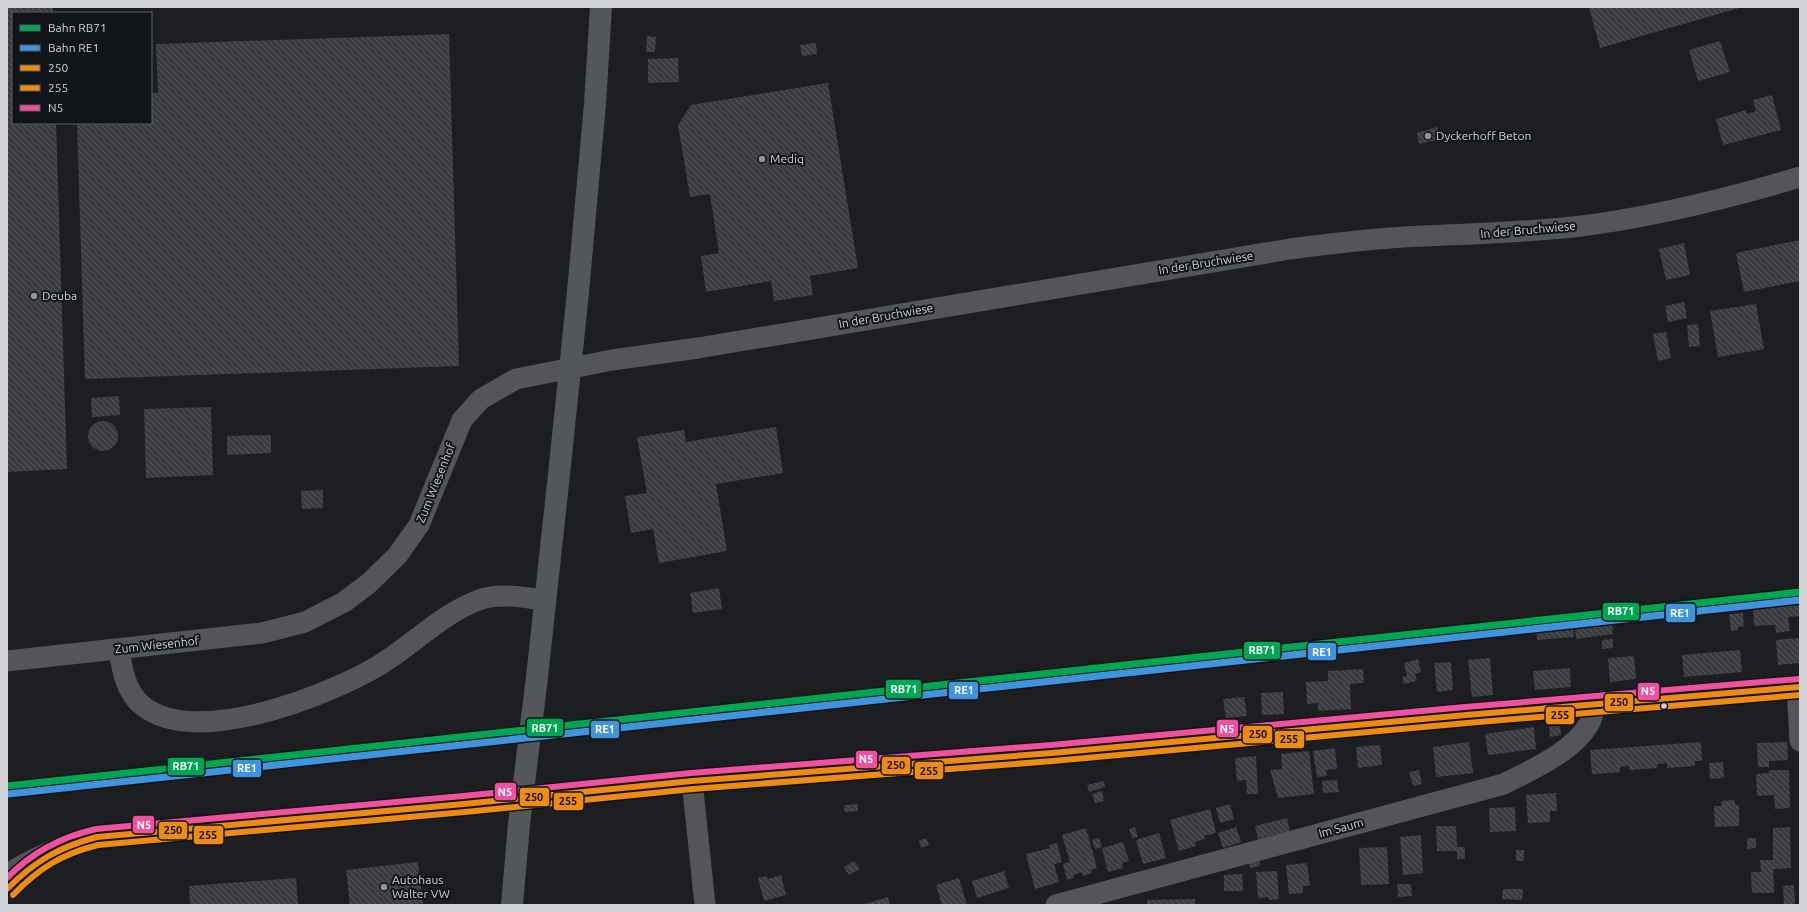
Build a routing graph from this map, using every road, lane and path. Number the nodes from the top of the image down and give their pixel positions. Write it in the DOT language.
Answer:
graph roads {
  1 [pos="602,7"];
  2 [pos="1800,177"];
  3 [pos="612,360"];
  4 [pos="545,600"];
  5 [pos="119,649"];
  6 [pos="7,661"];
  7 [pos="1798,687"];
  8 [pos="1595,703"];
  9 [pos="1800,741"];
  10 [pos="692,781"];
  11 [pos="48,854"];
  12 [pos="7,875"];
  13 [pos="7,888"];
  14 [pos="512,905"];
  15 [pos="705,905"];
  16 [pos="1056,905"];
  1 -- 4 [label="main road, bridge"];
  2 -- 3 [label="street, In der Bruchwiese"];
  3 -- 5 [label="street, Zum Wiesenhof"];
  4 -- 5 [label="street"];
  4 -- 14 [label="main road, bridge"];
  5 -- 6 [label="street, Zum Wiesenhof"];
  7 -- 8 [label="street"];
  7 -- 9 [label="street"];
  8 -- 10 [label="street"];
  8 -- 16 [label="street, Im Saum"];
  10 -- 11 [label="street"];
  10 -- 15 [label="street"];
  11 -- 12 [label="street"];
  11 -- 13 [label="street"];
}
